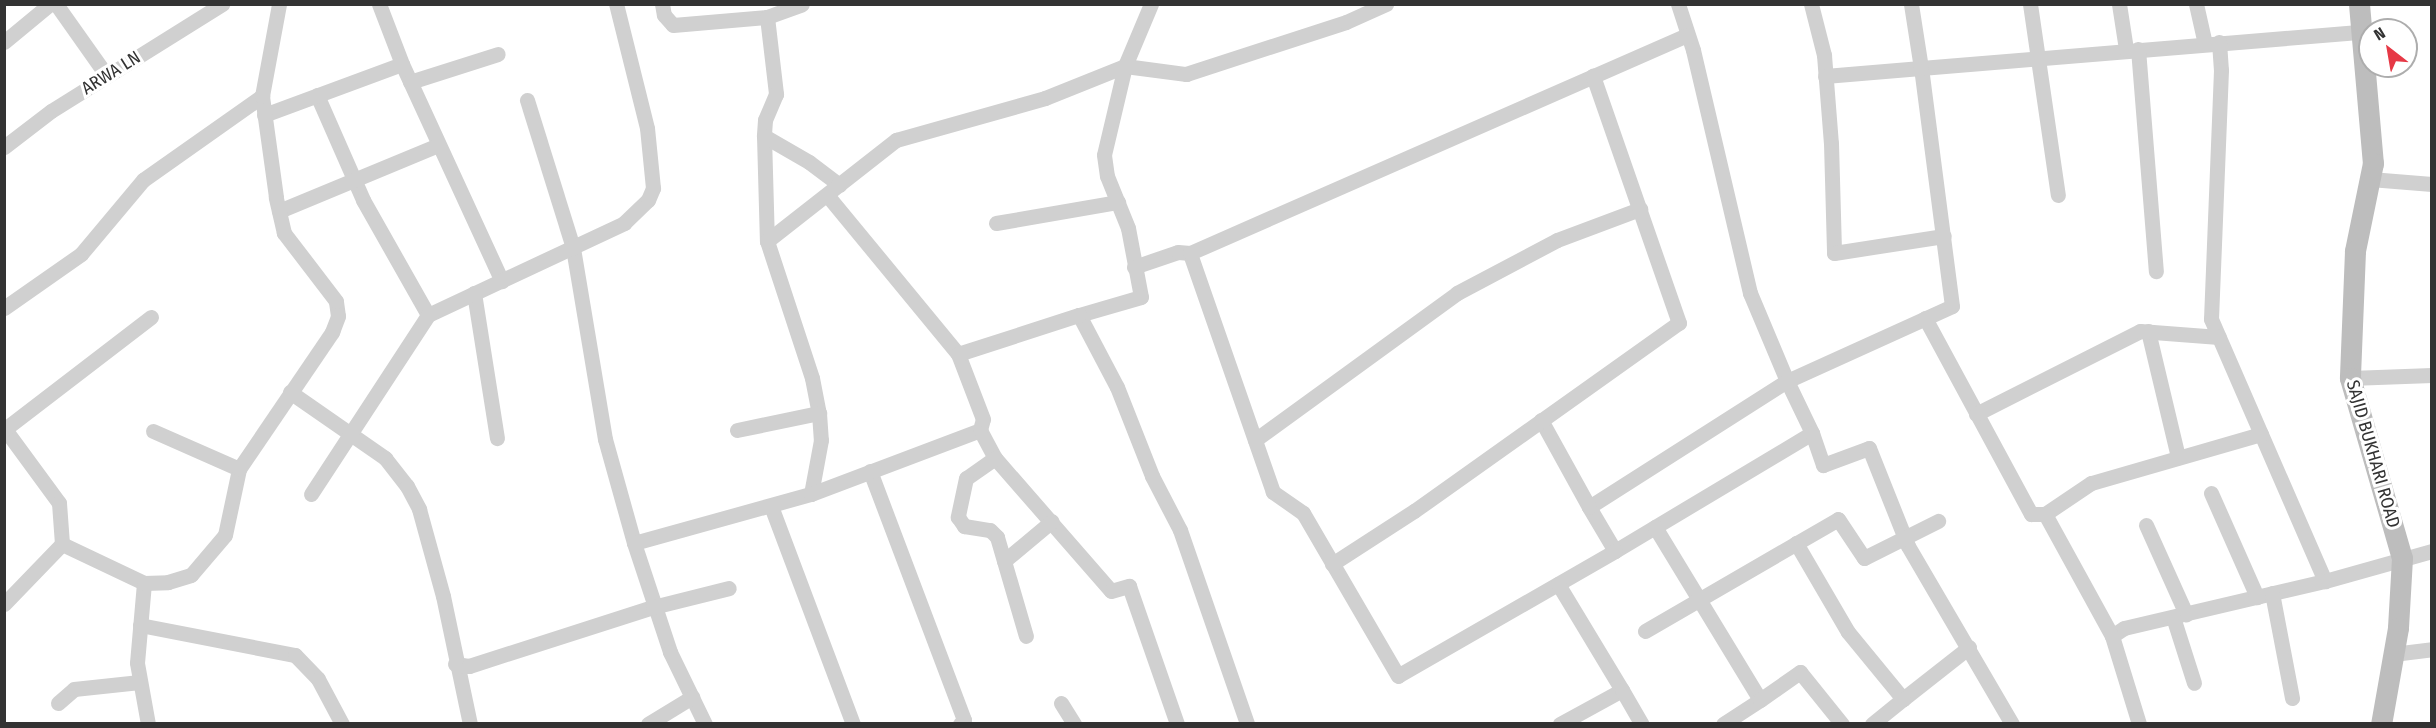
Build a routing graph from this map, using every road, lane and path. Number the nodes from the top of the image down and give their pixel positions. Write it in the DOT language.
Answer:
graph roads {
  1 [pos="50,4"];
  2 [pos="56,4"];
  3 [pos="222,4"];
  4 [pos="279,4"];
  5 [pos="379,4"];
  6 [pos="616,4"];
  7 [pos="662,4"];
  8 [pos="802,4"];
  9 [pos="1151,4"];
  10 [pos="1386,4"];
  11 [pos="1678,4"];
  12 [pos="1811,4"];
  13 [pos="1911,4"];
  14 [pos="2030,4"];
  15 [pos="2119,4"];
  16 [pos="2196,4"];
  17 [pos="767,17"];
  18 [pos="2358,32"];
  19 [pos="1688,35"];
  20 [pos="4,42"];
  21 [pos="2212,43"];
  22 [pos="2132,49"];
  23 [pos="498,54"];
  24 [pos="2040,56"];
  25 [pos="402,64"];
  26 [pos="1125,66"];
  27 [pos="1921,68"];
  28 [pos="107,76"];
  29 [pos="1593,76"];
  30 [pos="1826,76"];
  31 [pos="2366,78"];
  32 [pos="410,82"];
  33 [pos="317,95"];
  34 [pos="262,96"];
  35 [pos="527,100"];
  36 [pos="264,115"];
  37 [pos="764,136"];
  38 [pos="438,145"];
  39 [pos="4,147"];
  40 [pos="2370,179"];
  41 [pos="354,181"];
  42 [pos="2432,184"];
  43 [pos="833,190"];
  44 [pos="2058,195"];
  45 [pos="1118,202"];
  46 [pos="1640,208"];
  47 [pos="279,211"];
  48 [pos="996,223"];
  49 [pos="1944,236"];
  50 [pos="767,241"];
  51 [pos="573,248"];
  52 [pos="1190,253"];
  53 [pos="1134,267"];
  54 [pos="2156,271"];
  55 [pos="502,281"];
  56 [pos="474,293"];
  57 [pos="4,308"];
  58 [pos="428,315"];
  59 [pos="1079,315"];
  60 [pos="151,317"];
  61 [pos="1925,318"];
  62 [pos="2148,331"];
  63 [pos="2219,337"];
  64 [pos="958,354"];
  65 [pos="2432,375"];
  66 [pos="2350,378"];
  67 [pos="1787,381"];
  68 [pos="290,392"];
  69 [pos="819,413"];
  70 [pos="1976,414"];
  71 [pos="1541,420"];
  72 [pos="5,428"];
  73 [pos="737,430"];
  74 [pos="980,430"];
  75 [pos="153,432"];
  76 [pos="349,433"];
  77 [pos="1812,433"];
  78 [pos="2261,434"];
  79 [pos="497,438"];
  80 [pos="1255,440"];
  81 [pos="2178,457"];
  82 [pos="995,458"];
  83 [pos="239,469"];
  84 [pos="870,471"];
  85 [pos="2211,493"];
  86 [pos="311,494"];
  87 [pos="811,494"];
  88 [pos="771,506"];
  89 [pos="1590,507"];
  90 [pos="2044,514"];
  91 [pos="1052,520"];
  92 [pos="1938,521"];
  93 [pos="2146,525"];
  94 [pos="1655,527"];
  95 [pos="1905,538"];
  96 [pos="634,543"];
  97 [pos="1797,543"];
  98 [pos="63,544"];
  99 [pos="1615,551"];
  100 [pos="2432,551"];
  101 [pos="2402,558"];
  102 [pos="1004,561"];
  103 [pos="1332,564"];
  104 [pos="2325,581"];
  105 [pos="144,584"];
  106 [pos="1558,584"];
  107 [pos="729,588"];
  108 [pos="2265,595"];
  109 [pos="1699,599"];
  110 [pos="4,604"];
  111 [pos="653,607"];
  112 [pos="2180,616"];
  113 [pos="140,625"];
  114 [pos="1645,631"];
  115 [pos="1026,636"];
  116 [pos="2112,636"];
  117 [pos="1969,647"];
  118 [pos="2432,649"];
  119 [pos="2393,654"];
  120 [pos="455,664"];
  121 [pos="140,682"];
  122 [pos="2194,682"];
  123 [pos="1622,690"];
  124 [pos="692,697"];
  125 [pos="2292,698"];
  126 [pos="1903,699"];
  127 [pos="1760,700"];
  128 [pos="58,703"];
  129 [pos="1061,703"];
  130 [pos="964,722"];
  131 [pos="148,723"];
  132 [pos="342,723"];
  133 [pos="470,723"];
  134 [pos="648,723"];
  135 [pos="705,723"];
  136 [pos="853,723"];
  137 [pos="1074,723"];
  138 [pos="1177,723"];
  139 [pos="1247,723"];
  140 [pos="1560,723"];
  141 [pos="1642,723"];
  142 [pos="1723,723"];
  143 [pos="1842,723"];
  144 [pos="1872,723"];
  145 [pos="2013,723"];
  146 [pos="2139,723"];
  147 [pos="2381,723"];
  1 -- 20 [label="street"];
  2 -- 28 [label="street"];
  3 -- 28 [label="street, ARWA LN"];
  4 -- 34 [label="street"];
  5 -- 25 [label="street"];
  6 -- 51 [label="street"];
  7 -- 17 [label="street"];
  8 -- 17 [label="street"];
  9 -- 26 [label="street"];
  10 -- 26 [label="street"];
  11 -- 19 [label="street"];
  12 -- 30 [label="street"];
  13 -- 27 [label="street"];
  14 -- 24 [label="street"];
  15 -- 22 [label="street"];
  16 -- 21 [label="street"];
  17 -- 37 [label="street"];
  18 -- 21 [label="street"];
  19 -- 29 [label="street"];
  19 -- 67 [label="street"];
  21 -- 22 [label="street"];
  21 -- 63 [label="street"];
  22 -- 24 [label="street"];
  22 -- 54 [label="street"];
  23 -- 32 [label="street"];
  24 -- 27 [label="street"];
  24 -- 44 [label="street"];
  25 -- 32 [label="street"];
  25 -- 33 [label="street"];
  26 -- 43 [label="street"];
  26 -- 45 [label="street"];
  27 -- 30 [label="street"];
  27 -- 49 [label="street"];
  28 -- 39 [label="street, ARWA LN"];
  29 -- 46 [label="street"];
  29 -- 52 [label="street"];
  30 -- 49 [label="street"];
  31 -- 40 [label="street, SAJID BUKHARI ROAD"];
  32 -- 38 [label="street"];
  33 -- 36 [label="street"];
  33 -- 41 [label="street"];
  34 -- 36 [label="street"];
  34 -- 57 [label="street"];
  35 -- 51 [label="street"];
  36 -- 47 [label="street"];
  37 -- 43 [label="street"];
  37 -- 50 [label="street"];
  38 -- 41 [label="street"];
  38 -- 55 [label="street"];
  40 -- 42 [label="street"];
  40 -- 66 [label="street, SAJID BUKHARI ROAD"];
  41 -- 47 [label="street"];
  41 -- 58 [label="street"];
  43 -- 50 [label="street"];
  43 -- 64 [label="street"];
  45 -- 48 [label="street"];
  45 -- 53 [label="street"];
  46 -- 71 [label="street"];
  46 -- 80 [label="street"];
  47 -- 68 [label="street"];
  49 -- 61 [label="street"];
  50 -- 69 [label="street"];
  51 -- 55 [label="street"];
  51 -- 96 [label="street"];
  52 -- 53 [label="street"];
  52 -- 80 [label="street"];
  53 -- 59 [label="street"];
  55 -- 56 [label="street"];
  56 -- 58 [label="street"];
  56 -- 79 [label="street"];
  58 -- 76 [label="street"];
  59 -- 64 [label="street"];
  59 -- 139 [label="street"];
  60 -- 72 [label="street"];
  61 -- 67 [label="street"];
  61 -- 70 [label="street"];
  62 -- 63 [label="street"];
  62 -- 70 [label="street"];
  62 -- 81 [label="street"];
  63 -- 78 [label="street"];
  64 -- 74 [label="street"];
  65 -- 66 [label="street"];
  66 -- 101 [label="street, SAJID BUKHARI ROAD"];
  67 -- 77 [label="street"];
  67 -- 89 [label="street"];
  68 -- 76 [label="street"];
  68 -- 83 [label="street"];
  69 -- 73 [label="street"];
  69 -- 87 [label="street"];
  70 -- 90 [label="street"];
  71 -- 89 [label="street"];
  71 -- 103 [label="street"];
  72 -- 98 [label="street"];
  74 -- 82 [label="street"];
  74 -- 84 [label="street"];
  75 -- 83 [label="street"];
  76 -- 86 [label="street"];
  76 -- 120 [label="street"];
  77 -- 94 [label="street"];
  77 -- 95 [label="street"];
  78 -- 81 [label="street"];
  78 -- 104 [label="street"];
  80 -- 103 [label="street"];
  81 -- 90 [label="street"];
  82 -- 91 [label="street"];
  82 -- 102 [label="street"];
  83 -- 105 [label="street"];
  84 -- 87 [label="street"];
  84 -- 130 [label="street"];
  85 -- 108 [label="street"];
  87 -- 88 [label="street"];
  88 -- 96 [label="street"];
  88 -- 136 [label="street"];
  89 -- 99 [label="street"];
  90 -- 116 [label="street"];
  91 -- 102 [label="street"];
  91 -- 138 [label="street"];
  92 -- 95 [label="street"];
  93 -- 112 [label="street"];
  94 -- 99 [label="street"];
  94 -- 109 [label="street"];
  95 -- 97 [label="street"];
  95 -- 117 [label="street"];
  96 -- 111 [label="street"];
  97 -- 109 [label="street"];
  97 -- 126 [label="street"];
  98 -- 105 [label="street"];
  98 -- 110 [label="street"];
  99 -- 106 [label="street"];
  100 -- 101 [label="street"];
  101 -- 104 [label="street"];
  101 -- 119 [label="street, SAJID BUKHARI ROAD"];
  102 -- 115 [label="street"];
  103 -- 106 [label="street"];
  104 -- 108 [label="street"];
  105 -- 113 [label="street"];
  106 -- 123 [label="street"];
  107 -- 111 [label="street"];
  108 -- 112 [label="street"];
  108 -- 125 [label="street"];
  109 -- 114 [label="street"];
  109 -- 127 [label="street"];
  111 -- 120 [label="street"];
  111 -- 124 [label="street"];
  112 -- 116 [label="street"];
  112 -- 122 [label="street"];
  113 -- 121 [label="street"];
  113 -- 132 [label="street"];
  116 -- 146 [label="street"];
  117 -- 126 [label="street"];
  117 -- 145 [label="street"];
  118 -- 119 [label="street"];
  119 -- 147 [label="street, SAJID BUKHARI ROAD"];
  120 -- 133 [label="street"];
  121 -- 128 [label="street"];
  121 -- 131 [label="street"];
  123 -- 140 [label="street"];
  123 -- 141 [label="street"];
  124 -- 134 [label="street"];
  124 -- 135 [label="street"];
  126 -- 144 [label="street"];
  127 -- 142 [label="street"];
  127 -- 143 [label="street"];
  129 -- 137 [label="street"];
}
